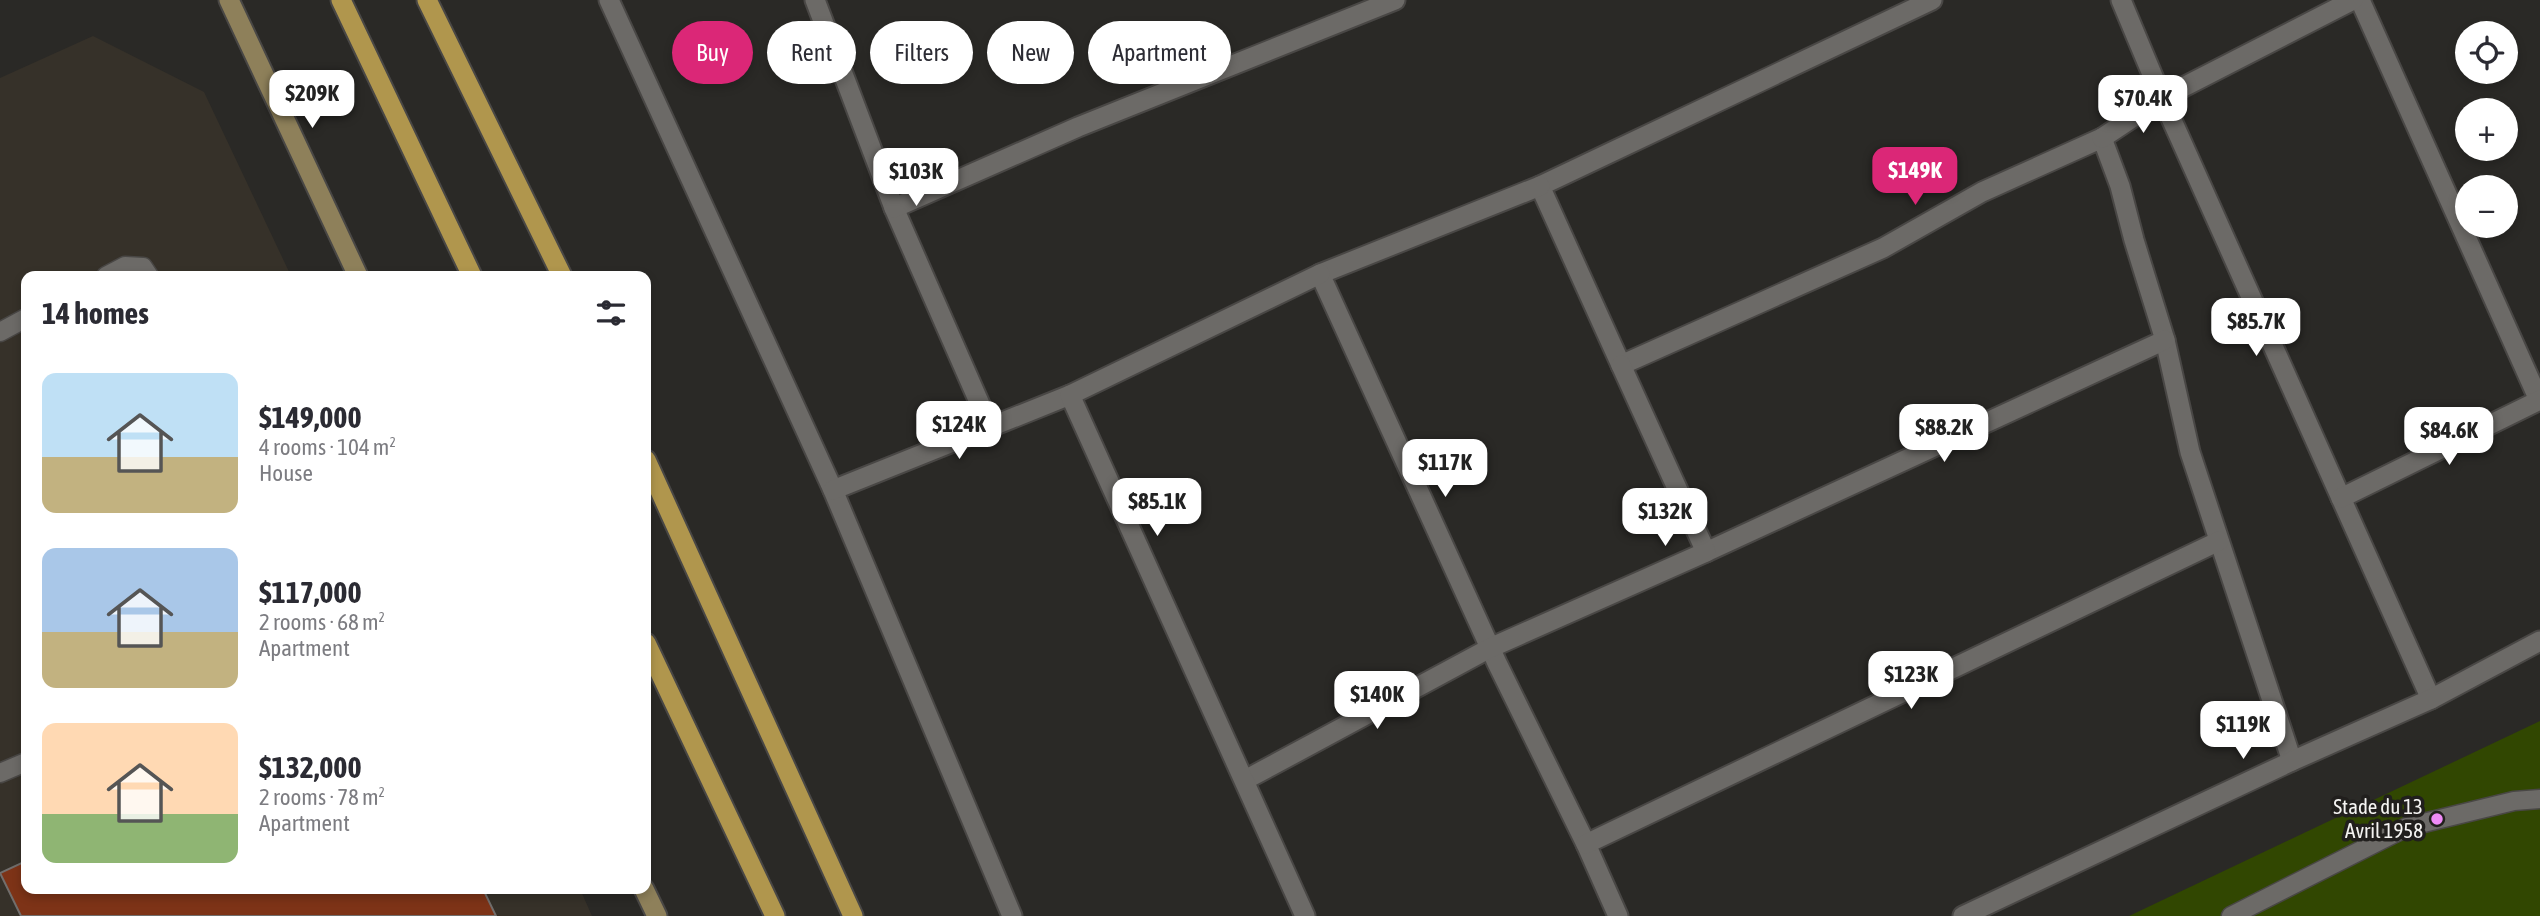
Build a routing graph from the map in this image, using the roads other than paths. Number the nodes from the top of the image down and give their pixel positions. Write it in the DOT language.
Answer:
graph roads {
  1 [pos="229,0"];
  2 [pos="341,0"];
  3 [pos="427,0"];
  4 [pos="609,0"];
  5 [pos="815,0"];
  6 [pos="1395,0"];
  7 [pos="1932,0"];
  8 [pos="2121,0"];
  9 [pos="2353,0"];
  10 [pos="2360,0"];
  11 [pos="2162,98"];
  12 [pos="2102,138"];
  13 [pos="1540,186"];
  14 [pos="894,208"];
  15 [pos="116,271"];
  16 [pos="146,271"];
  17 [pos="356,271"];
  18 [pos="470,271"];
  19 [pos="560,271"];
  20 [pos="1320,274"];
  21 [pos="21,321"];
  22 [pos="0,332"];
  23 [pos="2165,340"];
  24 [pos="1621,365"];
  25 [pos="1070,395"];
  26 [pos="2540,400"];
  27 [pos="990,427"];
  28 [pos="651,471"];
  29 [pos="833,490"];
  30 [pos="2341,498"];
  31 [pos="2219,541"];
  32 [pos="1706,552"];
  33 [pos="2540,641"];
  34 [pos="1490,648"];
  35 [pos="651,654"];
  36 [pos="2431,699"];
  37 [pos="2291,761"];
  38 [pos="21,764"];
  39 [pos="0,774"];
  40 [pos="1245,780"];
  41 [pos="2540,799"];
  42 [pos="1586,844"];
  43 [pos="646,894"];
  44 [pos="657,916"];
  45 [pos="775,916"];
  46 [pos="853,916"];
  47 [pos="1012,916"];
  48 [pos="1305,916"];
  49 [pos="1618,916"];
  50 [pos="1963,916"];
  51 [pos="2231,916"];
  1 -- 17 [label="main road"];
  2 -- 18 [label="main road"];
  3 -- 19 [label="main road"];
  4 -- 29 [label="street"];
  5 -- 14 [label="street"];
  6 -- 14 [label="street"];
  7 -- 13 [label="street"];
  8 -- 11 [label="street"];
  9 -- 11 [label="street"];
  10 -- 26 [label="street"];
  11 -- 12 [label="street"];
  11 -- 30 [label="street"];
  12 -- 23 [label="street"];
  12 -- 24 [label="street"];
  13 -- 20 [label="street"];
  13 -- 24 [label="street"];
  14 -- 27 [label="street"];
  15 -- 16 [label="lane"];
  20 -- 25 [label="street"];
  20 -- 34 [label="street"];
  21 -- 22 [label="lane"];
  23 -- 31 [label="street"];
  23 -- 32 [label="street"];
  24 -- 32 [label="street"];
  25 -- 27 [label="street"];
  25 -- 40 [label="street"];
  26 -- 30 [label="street"];
  27 -- 29 [label="street"];
  28 -- 46 [label="main road"];
  29 -- 47 [label="street"];
  30 -- 36 [label="street"];
  31 -- 37 [label="street"];
  31 -- 42 [label="street"];
  32 -- 34 [label="street"];
  33 -- 36 [label="street"];
  34 -- 40 [label="street"];
  34 -- 42 [label="street"];
  35 -- 45 [label="main road"];
  36 -- 37 [label="street"];
  37 -- 50 [label="street"];
  38 -- 39 [label="lane"];
  40 -- 48 [label="street"];
  41 -- 51 [label="lane"];
  42 -- 49 [label="street"];
  43 -- 44 [label="main road"];
}
